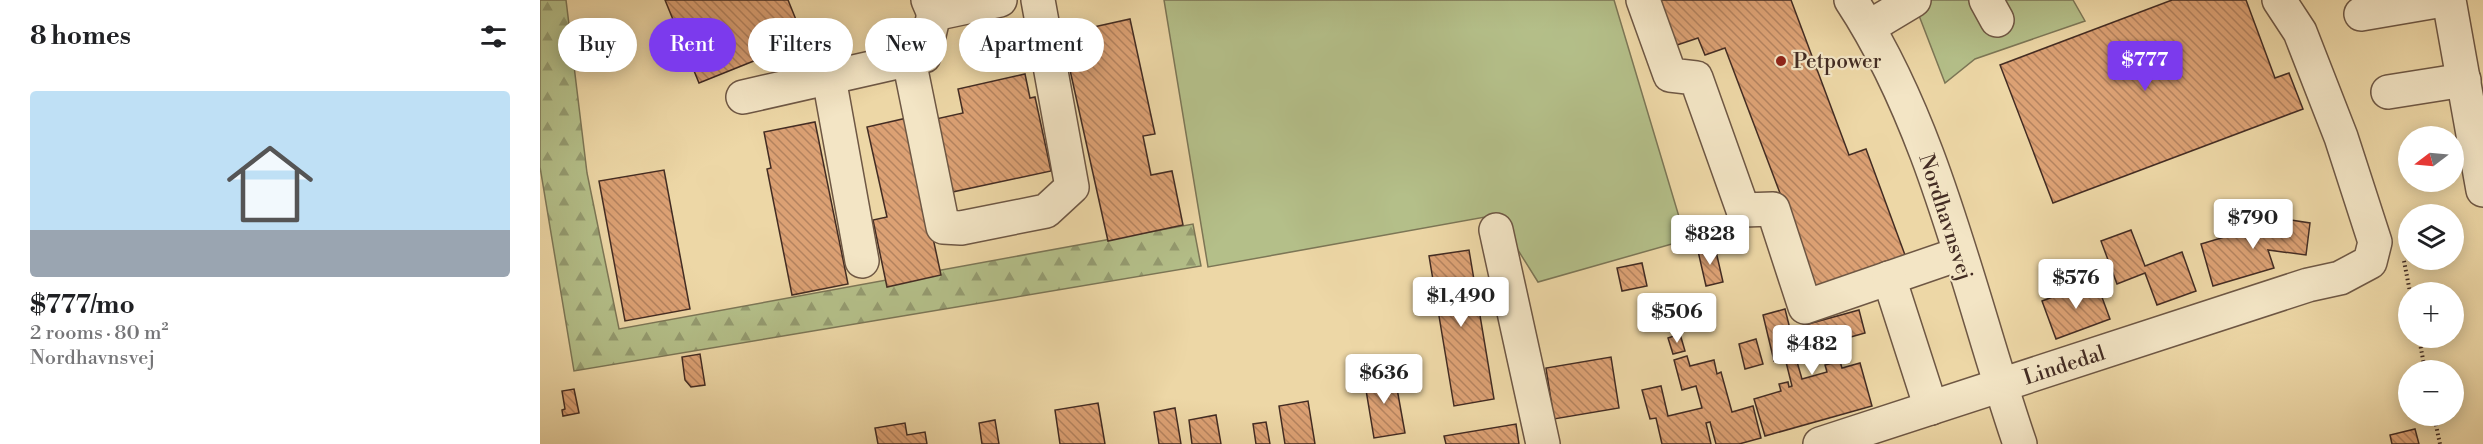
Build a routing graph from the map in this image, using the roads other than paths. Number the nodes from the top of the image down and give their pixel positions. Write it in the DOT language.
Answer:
graph roads {
  1 [pos="1000,0"];
  2 [pos="1038,0"];
  3 [pos="1643,0"];
  4 [pos="1851,0"];
  5 [pos="1914,0"];
  6 [pos="2279,0"];
  7 [pos="2443,0"];
  8 [pos="2450,0"];
  9 [pos="931,7"];
  10 [pos="2361,14"];
  11 [pos="1869,27"];
  12 [pos="865,70"];
  13 [pos="911,72"];
  14 [pos="829,78"];
  15 [pos="2464,80"];
  16 [pos="2388,92"];
  17 [pos="743,98"];
  18 [pos="2472,171"];
  19 [pos="1496,230"];
  20 [pos="1959,254"];
  21 [pos="862,261"];
  22 [pos="1888,278"];
  23 [pos="2000,385"];
  24 [pos="1932,408"];
  25 [pos="1543,444"];
  26 [pos="1820,444"];
  27 [pos="2020,444"];
  1 -- 9 [label="street"];
  2 -- 13 [label="street"];
  3 -- 22 [label="street"];
  4 -- 11 [label="street, Nordhavnsvej"];
  5 -- 11 [label="street"];
  6 -- 23 [label="street, Lindedal"];
  7 -- 10 [label="street"];
  8 -- 15 [label="street"];
  11 -- 20 [label="street, Nordhavnsvej"];
  12 -- 14 [label="street"];
  14 -- 17 [label="street"];
  14 -- 21 [label="street"];
  15 -- 16 [label="street"];
  15 -- 18 [label="street"];
  19 -- 25 [label="street"];
  20 -- 22 [label="street"];
  20 -- 23 [label="street, Nordhavnsvej"];
  22 -- 24 [label="street"];
  23 -- 24 [label="street, Lindedal"];
  23 -- 27 [label="street, Nordhavnsvej"];
  24 -- 26 [label="street, Lindedal"];
}
